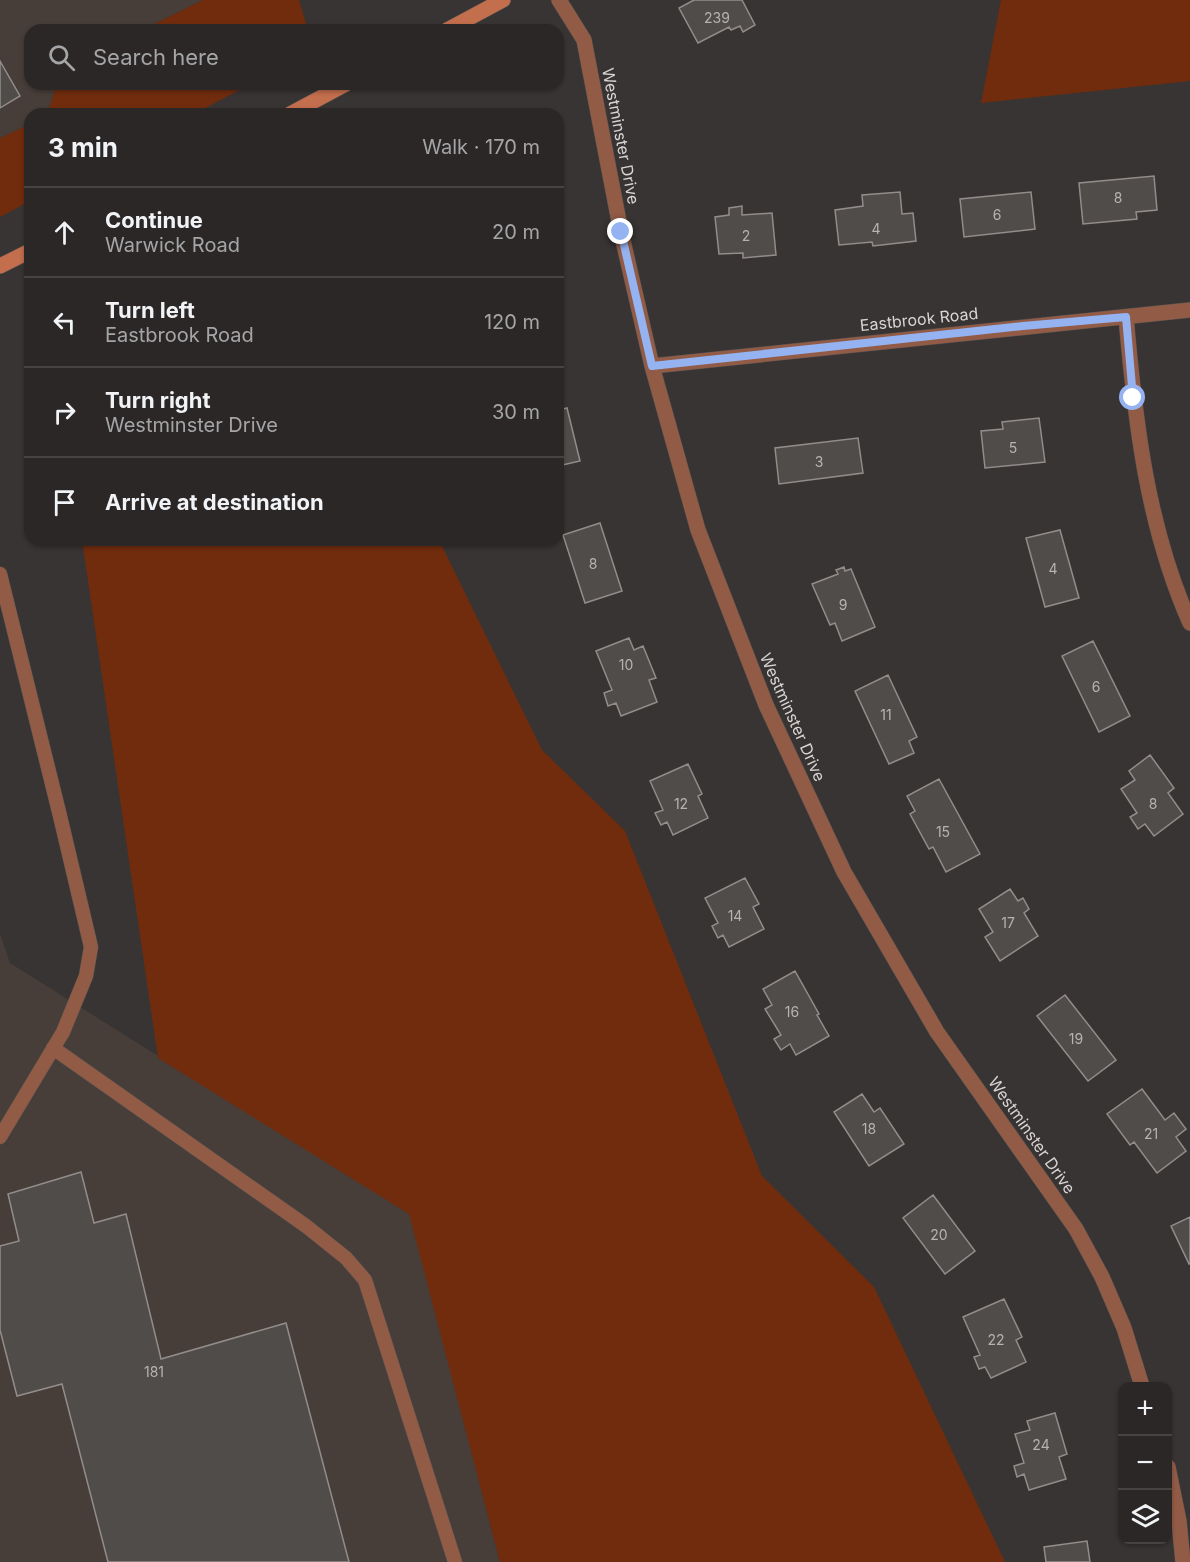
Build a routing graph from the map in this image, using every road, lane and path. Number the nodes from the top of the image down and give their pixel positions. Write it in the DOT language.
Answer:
graph roads {
  1 [pos="503,0"];
  2 [pos="560,0"];
  3 [pos="458,24"];
  4 [pos="335,90"];
  5 [pos="301,108"];
  6 [pos="24,254"];
  7 [pos="0,267"];
  8 [pos="1190,310"];
  9 [pos="1126,317"];
  10 [pos="652,366"];
  11 [pos="0,574"];
  12 [pos="1190,623"];
  13 [pos="53,1048"];
  14 [pos="0,1137"];
  15 [pos="1141,1382"];
  16 [pos="1172,1490"];
  17 [pos="455,1562"];
  18 [pos="1183,1562"];
  1 -- 3 [label="street"];
  2 -- 10 [label="street, Westminster Drive"];
  4 -- 5 [label="street"];
  6 -- 7 [label="street"];
  8 -- 9 [label="street, Eastbrook Road"];
  9 -- 10 [label="street, Eastbrook Road"];
  9 -- 12 [label="street"];
  10 -- 15 [label="street, Westminster Drive"];
  11 -- 13 [label="lane"];
  13 -- 14 [label="lane"];
  13 -- 17 [label="lane"];
  16 -- 18 [label="street"];
}
